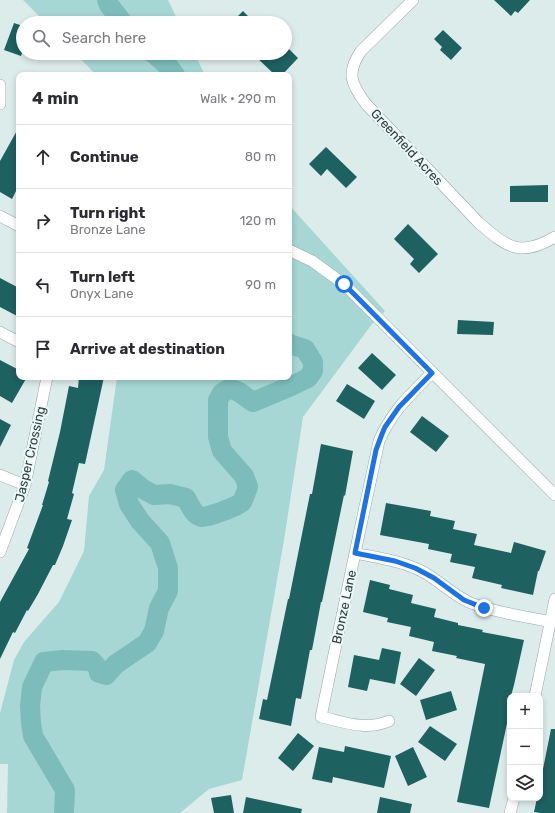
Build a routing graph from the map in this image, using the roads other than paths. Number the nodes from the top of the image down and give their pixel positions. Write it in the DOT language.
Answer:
graph roads {
  1 [pos="413,0"];
  2 [pos="0,85"];
  3 [pos="0,104"];
  4 [pos="0,216"];
  5 [pos="16,224"];
  6 [pos="555,237"];
  7 [pos="292,251"];
  8 [pos="0,332"];
  9 [pos="16,340"];
  10 [pos="432,373"];
  11 [pos="46,380"];
  12 [pos="0,475"];
  13 [pos="25,485"];
  14 [pos="555,495"];
  15 [pos="0,552"];
  16 [pos="355,553"];
  17 [pos="555,599"];
  18 [pos="551,622"];
  19 [pos="536,693"];
  20 [pos="389,721"];
  21 [pos="513,801"];
  22 [pos="510,813"];
  1 -- 6 [label="street, Greenfield Acres"];
  2 -- 3 [label="street"];
  4 -- 5 [label="street"];
  7 -- 10 [label="street"];
  8 -- 9 [label="street"];
  10 -- 14 [label="street"];
  10 -- 16 [label="street, Bronze Lane"];
  11 -- 13 [label="street, Jasper Crossing"];
  12 -- 13 [label="street"];
  13 -- 15 [label="street, Jasper Crossing"];
  16 -- 18 [label="street"];
  16 -- 20 [label="street, Bronze Lane"];
  17 -- 18 [label="street"];
  18 -- 19 [label="street"];
  21 -- 22 [label="street"];
}
